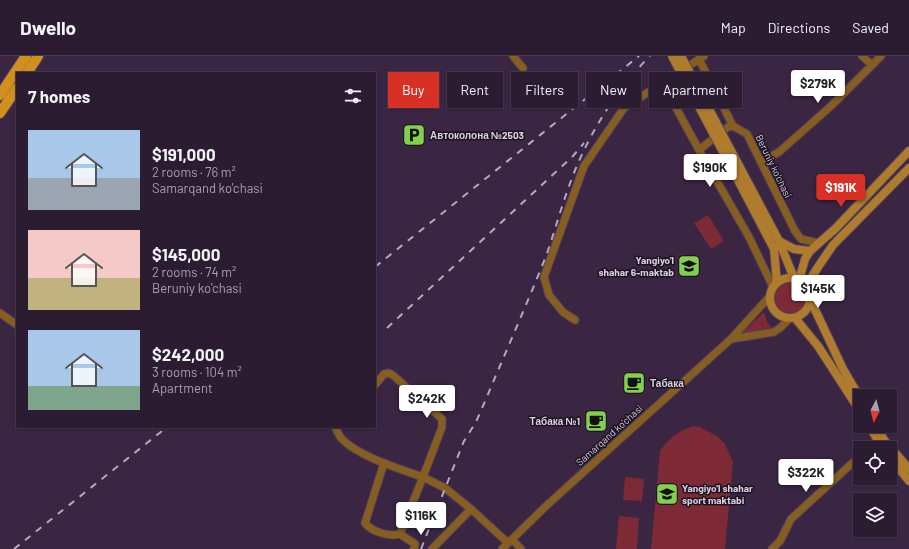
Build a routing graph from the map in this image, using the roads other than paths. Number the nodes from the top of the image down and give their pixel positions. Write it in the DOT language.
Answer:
graph roads {
  1 [pos="26,56"];
  2 [pos="38,56"];
  3 [pos="513,56"];
  4 [pos="672,56"];
  5 [pos="681,56"];
  6 [pos="862,56"];
  7 [pos="881,56"];
  8 [pos="702,58"];
  9 [pos="872,65"];
  10 [pos="523,68"];
  11 [pos="28,72"];
  12 [pos="679,72"];
  13 [pos="16,89"];
  14 [pos="649,91"];
  15 [pos="0,95"];
  16 [pos="676,108"];
  17 [pos="0,113"];
  18 [pos="733,126"];
  19 [pos="698,150"];
  20 [pos="909,151"];
  21 [pos="733,162"];
  22 [pos="762,162"];
  23 [pos="908,171"];
  24 [pos="779,241"];
  25 [pos="818,244"];
  26 [pos="810,251"];
  27 [pos="796,279"];
  28 [pos="775,285"];
  29 [pos="806,286"];
  30 [pos="770,296"];
  31 [pos="810,300"];
  32 [pos="0,313"];
  33 [pos="792,318"];
  34 [pos="575,320"];
  35 [pos="16,324"];
  36 [pos="731,339"];
  37 [pos="376,383"];
  38 [pos="855,389"];
  39 [pos="853,400"];
  40 [pos="336,428"];
  41 [pos="873,433"];
  42 [pos="880,433"];
  43 [pos="878,441"];
  44 [pos="853,462"];
  45 [pos="384,463"];
  46 [pos="897,465"];
  47 [pos="909,469"];
  48 [pos="423,477"];
  49 [pos="909,481"];
  50 [pos="471,509"];
  51 [pos="400,534"];
  52 [pos="510,541"];
  53 [pos="414,549"];
  54 [pos="432,549"];
  55 [pos="502,549"];
  56 [pos="521,549"];
  57 [pos="772,549"];
  1 -- 15 [label="main road"];
  2 -- 11 [label="main road"];
  3 -- 10 [label="street"];
  4 -- 21 [label="main road, bridge"];
  5 -- 21 [label="main road, bridge"];
  6 -- 9 [label="street"];
  7 -- 9 [label="street"];
  8 -- 12 [label="street"];
  8 -- 18 [label="street"];
  9 -- 22 [label="street"];
  13 -- 17 [label="main road"];
  14 -- 34 [label="street"];
  16 -- 19 [label="street"];
  18 -- 19 [label="street"];
  18 -- 22 [label="street, Beruniy ko'chasi"];
  19 -- 28 [label="street"];
  20 -- 25 [label="main road"];
  21 -- 24 [label="main road"];
  21 -- 28 [label="main road"];
  22 -- 25 [label="street, Beruniy ko'chasi"];
  23 -- 29 [label="main road"];
  24 -- 26 [label="main road"];
  24 -- 27 [label="main road"];
  25 -- 26 [label="main road"];
  26 -- 27 [label="main road"];
  27 -- 28 [label="main road"];
  27 -- 29 [label="main road"];
  28 -- 30 [label="main road"];
  29 -- 31 [label="main road"];
  30 -- 33 [label="main road"];
  30 -- 36 [label="street, Samarqand ko'chasi"];
  31 -- 33 [label="main road"];
  31 -- 38 [label="main road"];
  32 -- 35 [label="street"];
  33 -- 36 [label="street"];
  33 -- 39 [label="main road"];
  36 -- 52 [label="street, Samarqand ko'chasi"];
  37 -- 48 [label="street"];
  40 -- 45 [label="street"];
  41 -- 43 [label="main road"];
  42 -- 47 [label="main road"];
  44 -- 57 [label="street"];
  45 -- 48 [label="street"];
  45 -- 51 [label="street"];
  46 -- 49 [label="main road"];
  48 -- 50 [label="street"];
  48 -- 51 [label="street"];
  50 -- 52 [label="street"];
  50 -- 54 [label="street"];
  51 -- 53 [label="street"];
  52 -- 55 [label="street, Samarqand ko'chasi"];
  52 -- 56 [label="street"];
}
